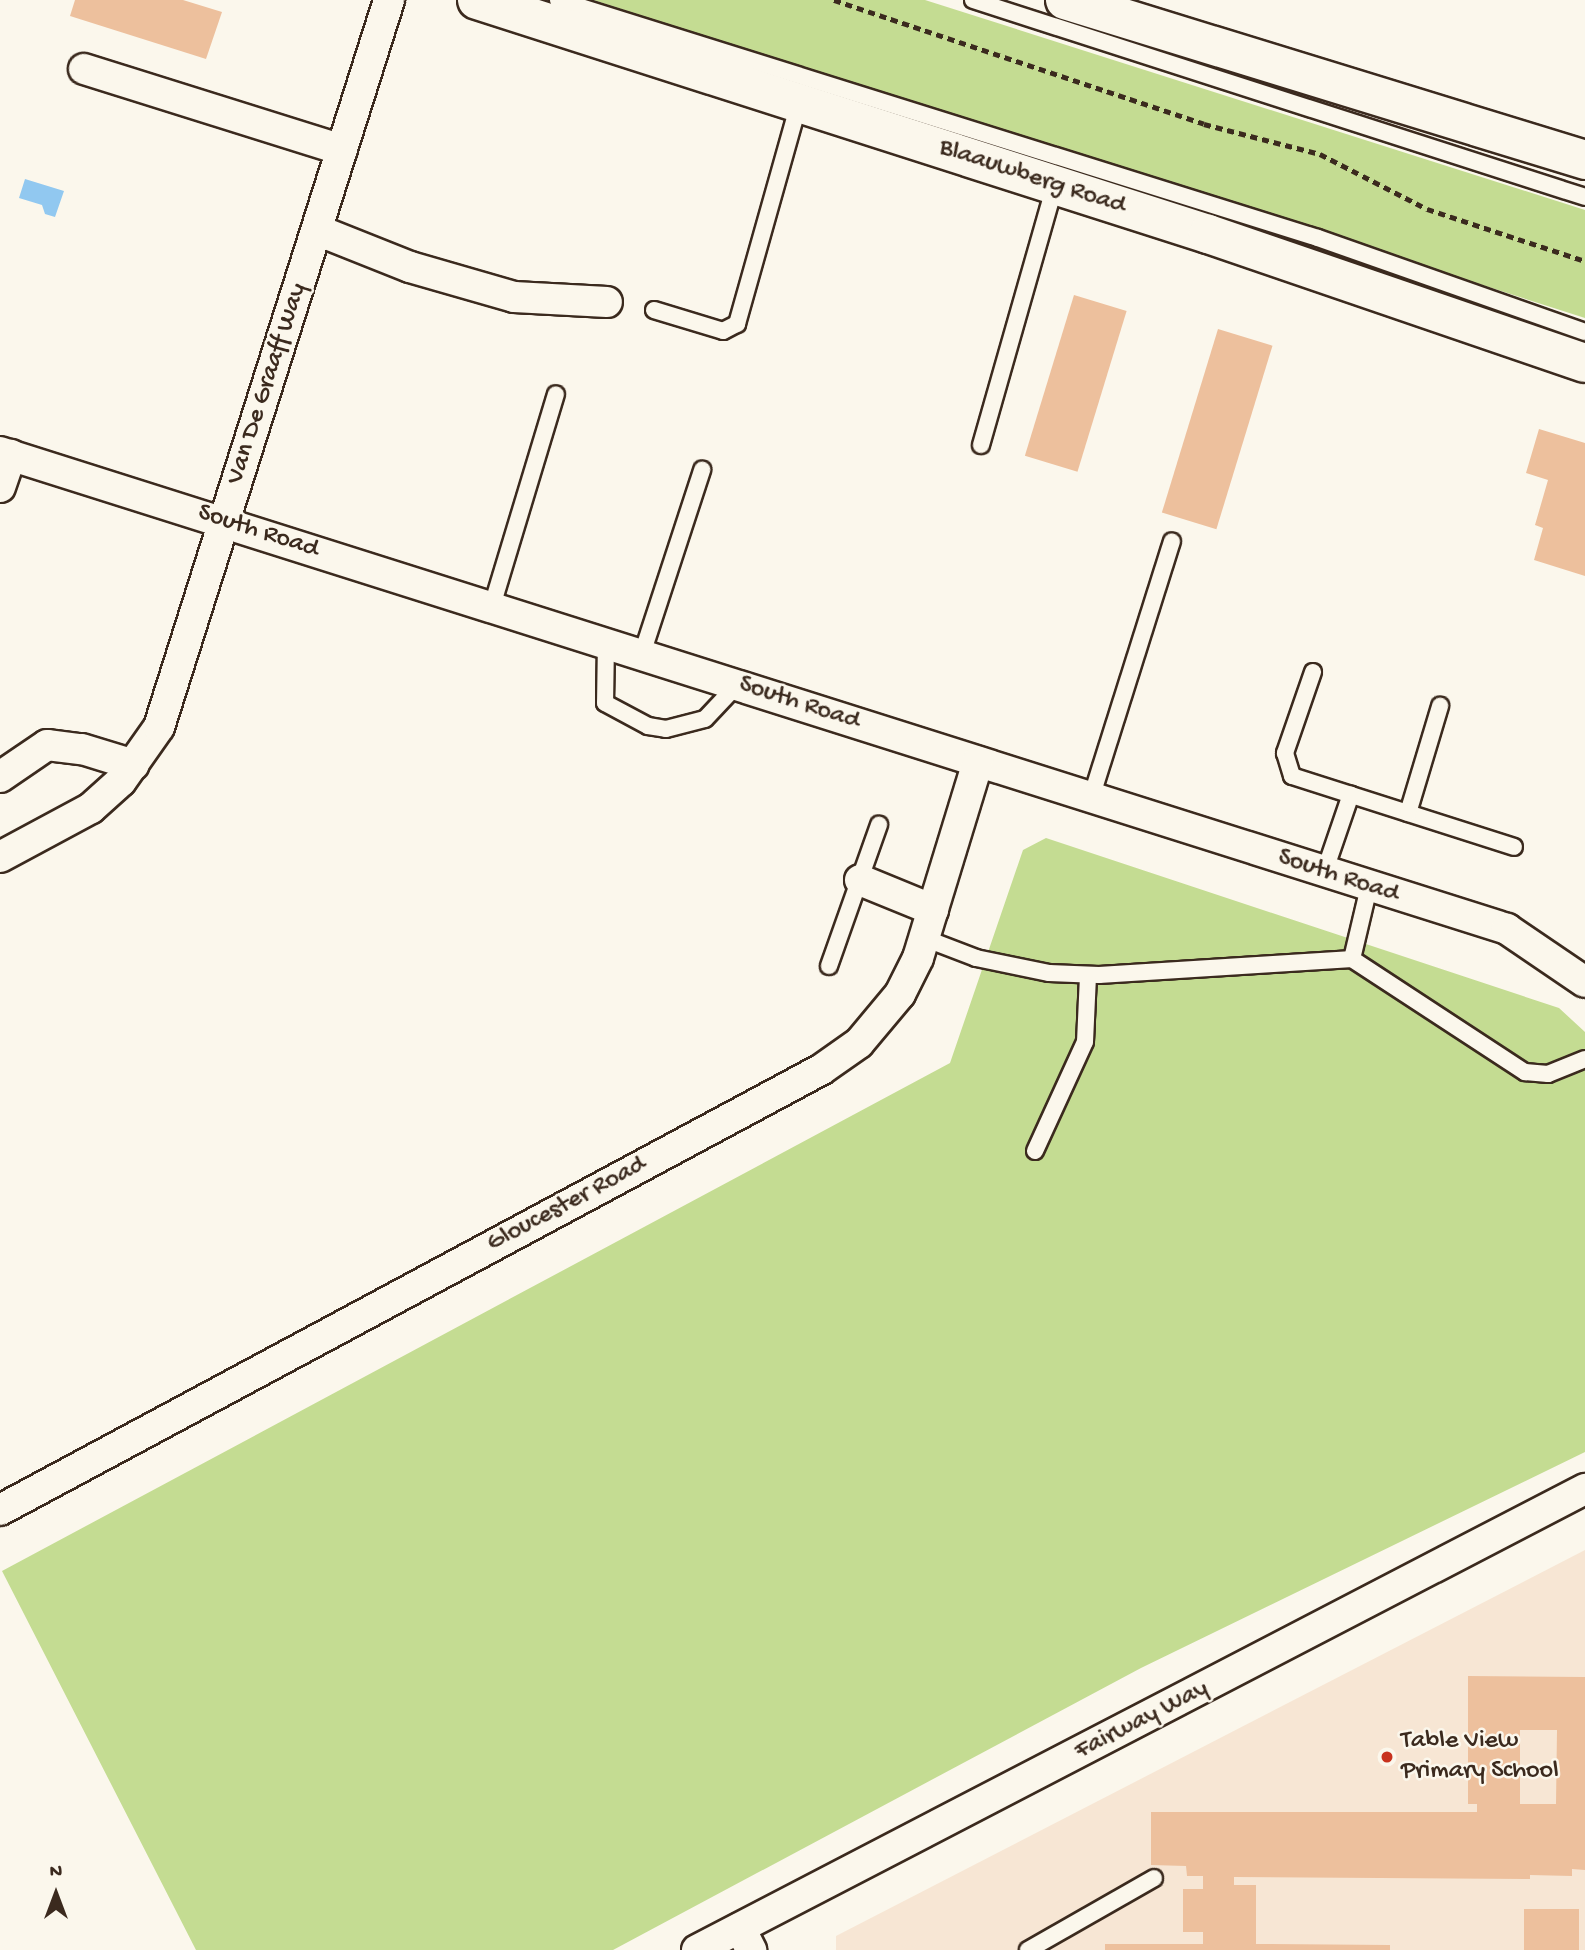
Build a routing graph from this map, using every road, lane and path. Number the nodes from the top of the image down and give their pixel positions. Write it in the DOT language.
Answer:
graph roads {
  1 [pos="389,0"];
  2 [pos="477,0"];
  3 [pos="558,0"];
  4 [pos="834,0"];
  5 [pos="973,0"];
  6 [pos="1065,0"];
  7 [pos="84,69"];
  8 [pos="799,103"];
  9 [pos="342,150"];
  10 [pos="1585,160"];
  11 [pos="1055,185"];
  12 [pos="1585,197"];
  13 [pos="317,230"];
  14 [pos="1585,261"];
  15 [pos="607,302"];
  16 [pos="654,310"];
  17 [pos="1585,332"];
  18 [pos="1585,363"];
  19 [pos="556,394"];
  20 [pos="981,445"];
  21 [pos="5,453"];
  22 [pos="702,470"];
  23 [pos="0,487"];
  24 [pos="225,521"];
  25 [pos="1172,541"];
  26 [pos="492,606"];
  27 [pos="606,642"];
  28 [pos="642,653"];
  29 [pos="1313,672"];
  30 [pos="738,684"];
  31 [pos="1440,706"];
  32 [pos="978,762"];
  33 [pos="134,765"];
  34 [pos="0,777"];
  35 [pos="1351,794"];
  36 [pos="1091,798"];
  37 [pos="1408,813"];
  38 [pos="879,825"];
  39 [pos="1514,847"];
  40 [pos="0,857"];
  41 [pos="1324,873"];
  42 [pos="860,880"];
  43 [pos="1369,887"];
  44 [pos="933,910"];
  45 [pos="924,938"];
  46 [pos="1352,959"];
  47 [pos="829,966"];
  48 [pos="1088,975"];
  49 [pos="1585,982"];
  50 [pos="1585,1059"];
  51 [pos="1035,1151"];
  52 [pos="1585,1489"];
  53 [pos="0,1510"];
  54 [pos="1154,1878"];
  55 [pos="746,1939"];
  56 [pos="697,1950"];
  57 [pos="1028,1950"];
  1 -- 9 [label="street, Van De Graaff Way"];
  2 -- 8 [label="main road, Blaauwberg Road"];
  3 -- 17 [label="lane"];
  4 -- 14 [label="path"];
  5 -- 12 [label="lane"];
  6 -- 10 [label="main road"];
  7 -- 9 [label="street"];
  8 -- 11 [label="main road, Blaauwberg Road"];
  8 -- 16 [label="lane"];
  9 -- 13 [label="street, Van De Graaff Way"];
  11 -- 18 [label="main road, Blaauwberg Road"];
  11 -- 20 [label="lane"];
  13 -- 15 [label="street"];
  13 -- 24 [label="street, Van De Graaff Way"];
  19 -- 26 [label="lane"];
  21 -- 23 [label="street"];
  21 -- 24 [label="street, South Road"];
  22 -- 28 [label="lane"];
  24 -- 26 [label="street, South Road"];
  24 -- 33 [label="street, Van De Graaff Way"];
  25 -- 36 [label="lane"];
  26 -- 27 [label="street, South Road"];
  27 -- 28 [label="street, South Road"];
  27 -- 30 [label="lane"];
  28 -- 30 [label="street, South Road"];
  29 -- 35 [label="lane"];
  30 -- 32 [label="street, South Road"];
  31 -- 37 [label="lane"];
  32 -- 36 [label="street, South Road"];
  32 -- 44 [label="street, Gloucester Road"];
  33 -- 34 [label="street"];
  33 -- 40 [label="street, Van De Graaff Way"];
  35 -- 37 [label="lane"];
  35 -- 41 [label="lane"];
  36 -- 41 [label="street, South Road"];
  37 -- 39 [label="lane"];
  38 -- 42 [label="lane"];
  41 -- 43 [label="street, South Road"];
  42 -- 44 [label="street"];
  42 -- 47 [label="lane"];
  43 -- 46 [label="lane"];
  43 -- 49 [label="street, South Road"];
  44 -- 45 [label="street, Gloucester Road"];
  45 -- 48 [label="lane"];
  45 -- 53 [label="street, Gloucester Road"];
  46 -- 48 [label="lane"];
  46 -- 50 [label="lane"];
  48 -- 51 [label="lane"];
  52 -- 55 [label="street, Fairway Way"];
  54 -- 57 [label="lane"];
  55 -- 56 [label="street, Fairway Way"];
}
